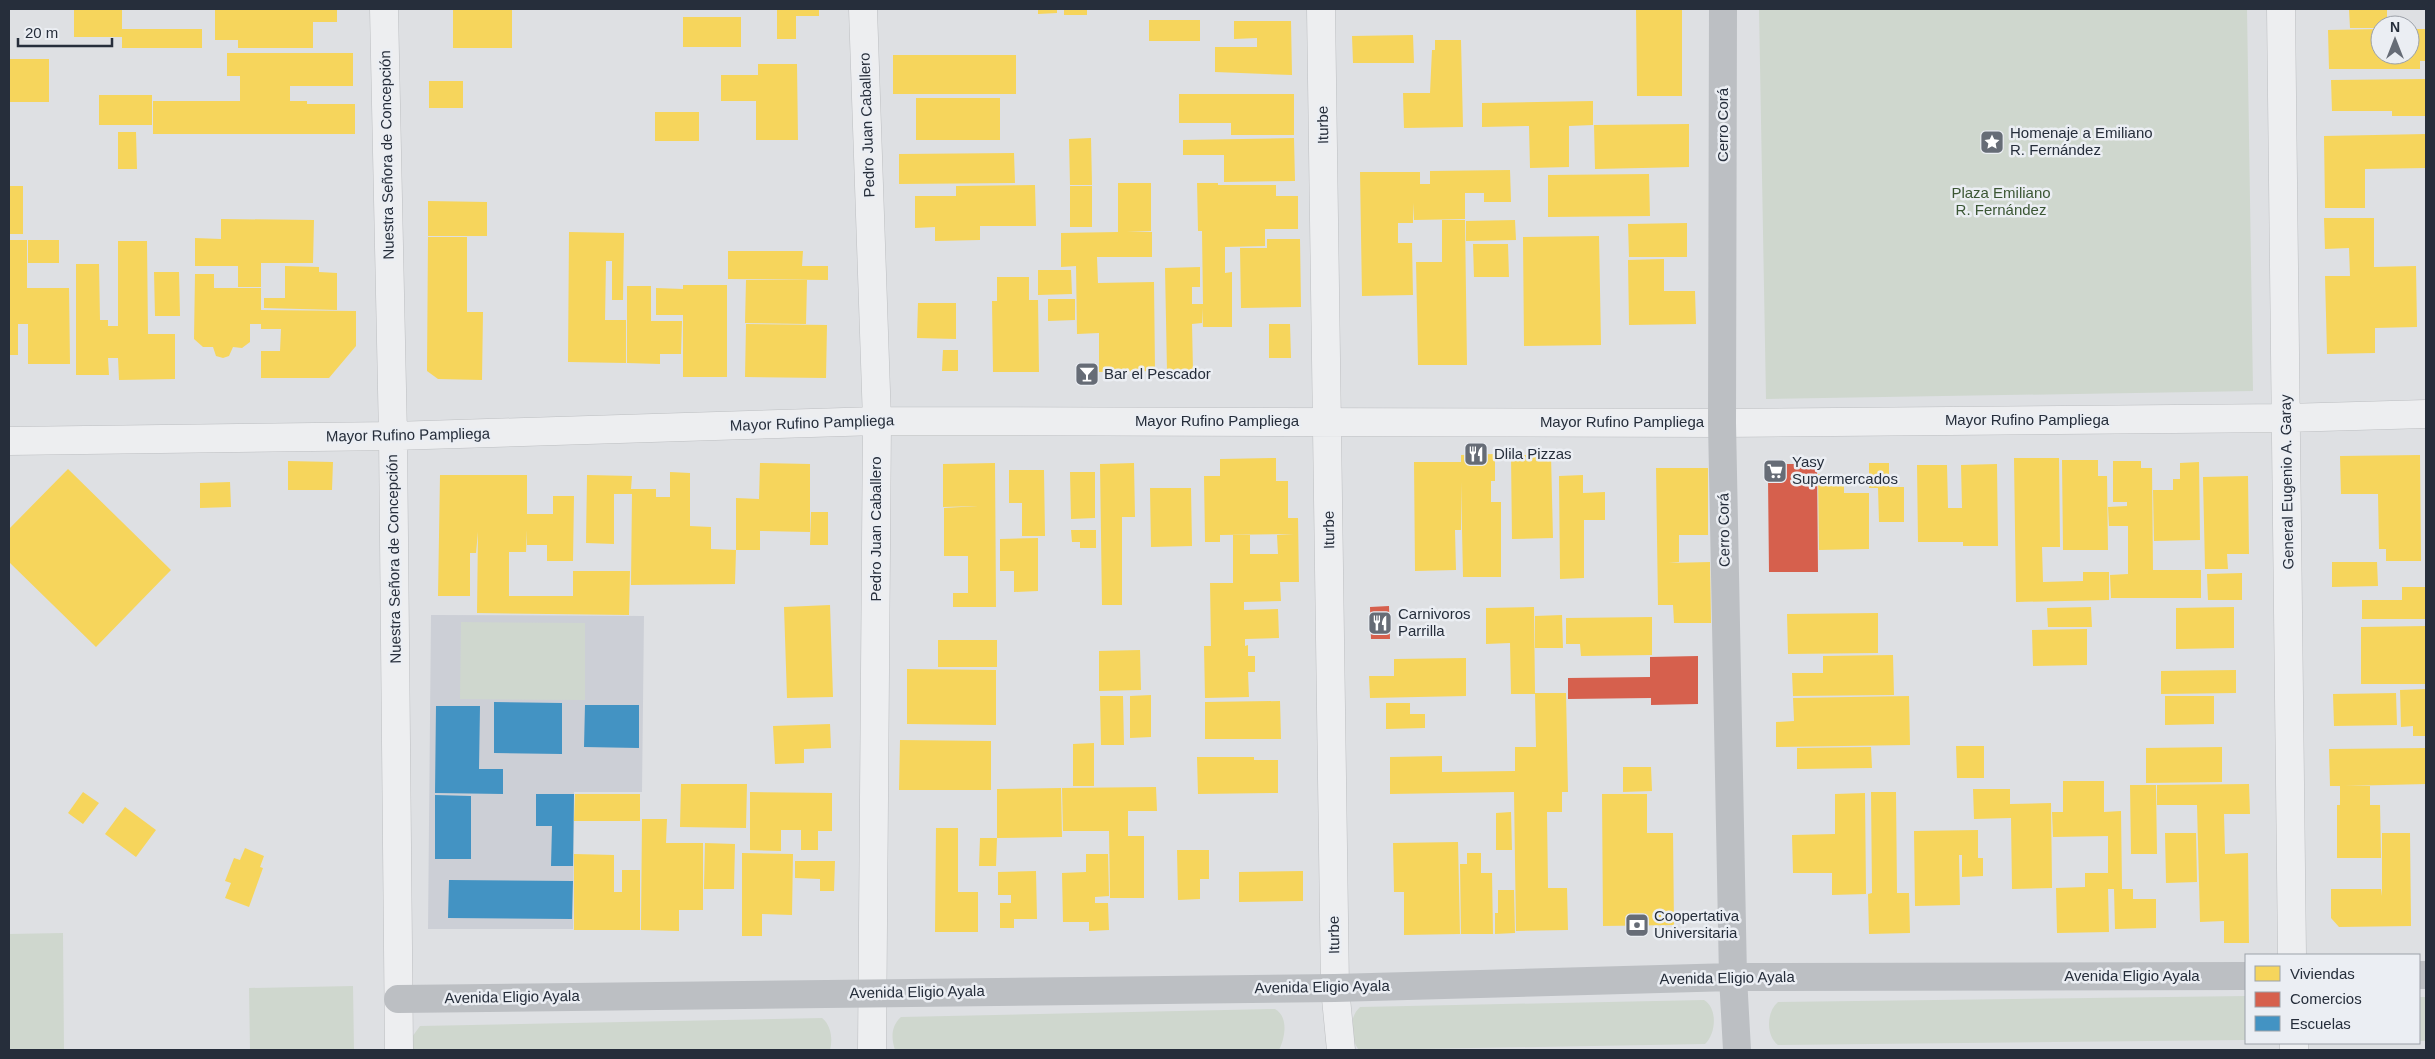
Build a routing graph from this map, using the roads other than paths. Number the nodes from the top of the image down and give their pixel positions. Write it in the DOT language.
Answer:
graph roads {
  1 [pos="384,9"];
  2 [pos="863,9"];
  3 [pos="1321,9"];
  4 [pos="1723,9"];
  5 [pos="2281,9"];
  6 [pos="2426,414"];
  7 [pos="2286,418"];
  8 [pos="877,421"];
  9 [pos="1327,422"];
  10 [pos="1722,423"];
  11 [pos="393,436"];
  12 [pos="9,441"];
  13 [pos="2292,954"];
  14 [pos="2245,976"];
  15 [pos="1733,977"];
  16 [pos="1335,988"];
  17 [pos="874,993"];
  18 [pos="398,998"];
  19 [pos="399,1050"];
  20 [pos="872,1050"];
  21 [pos="1341,1050"];
  22 [pos="1737,1050"];
  1 -- 11 [label="street, Nuestra Señora de Concepción"];
  2 -- 8 [label="street, Pedro Juan Caballero"];
  3 -- 9 [label="street, Iturbe"];
  4 -- 10 [label="street, Cerro Corá"];
  5 -- 7 [label="street, General Eugenio A. Garay"];
  6 -- 7 [label="street, Mayor Rufino Pampliega"];
  7 -- 10 [label="street, Mayor Rufino Pampliega"];
  7 -- 13 [label="street, General Eugenio A. Garay"];
  8 -- 9 [label="street, Mayor Rufino Pampliega"];
  8 -- 11 [label="street, Mayor Rufino Pampliega"];
  8 -- 17 [label="street, Pedro Juan Caballero"];
  9 -- 10 [label="street, Mayor Rufino Pampliega"];
  9 -- 16 [label="street, Iturbe"];
  10 -- 15 [label="street, Cerro Corá"];
  11 -- 12 [label="street, Mayor Rufino Pampliega"];
  11 -- 18 [label="street, Nuestra Señora de Concepción"];
  14 -- 15 [label="street, Avenida Eligio Ayala"];
  15 -- 16 [label="street, Avenida Eligio Ayala"];
  15 -- 22 [label="street, Cerro Corá"];
  16 -- 17 [label="street, Avenida Eligio Ayala"];
  16 -- 21 [label="street, Iturbe"];
  17 -- 18 [label="street, Avenida Eligio Ayala"];
  17 -- 20 [label="street, Pedro Juan Caballero"];
  18 -- 19 [label="street, Nuestra Señora de Concepción"];
}
